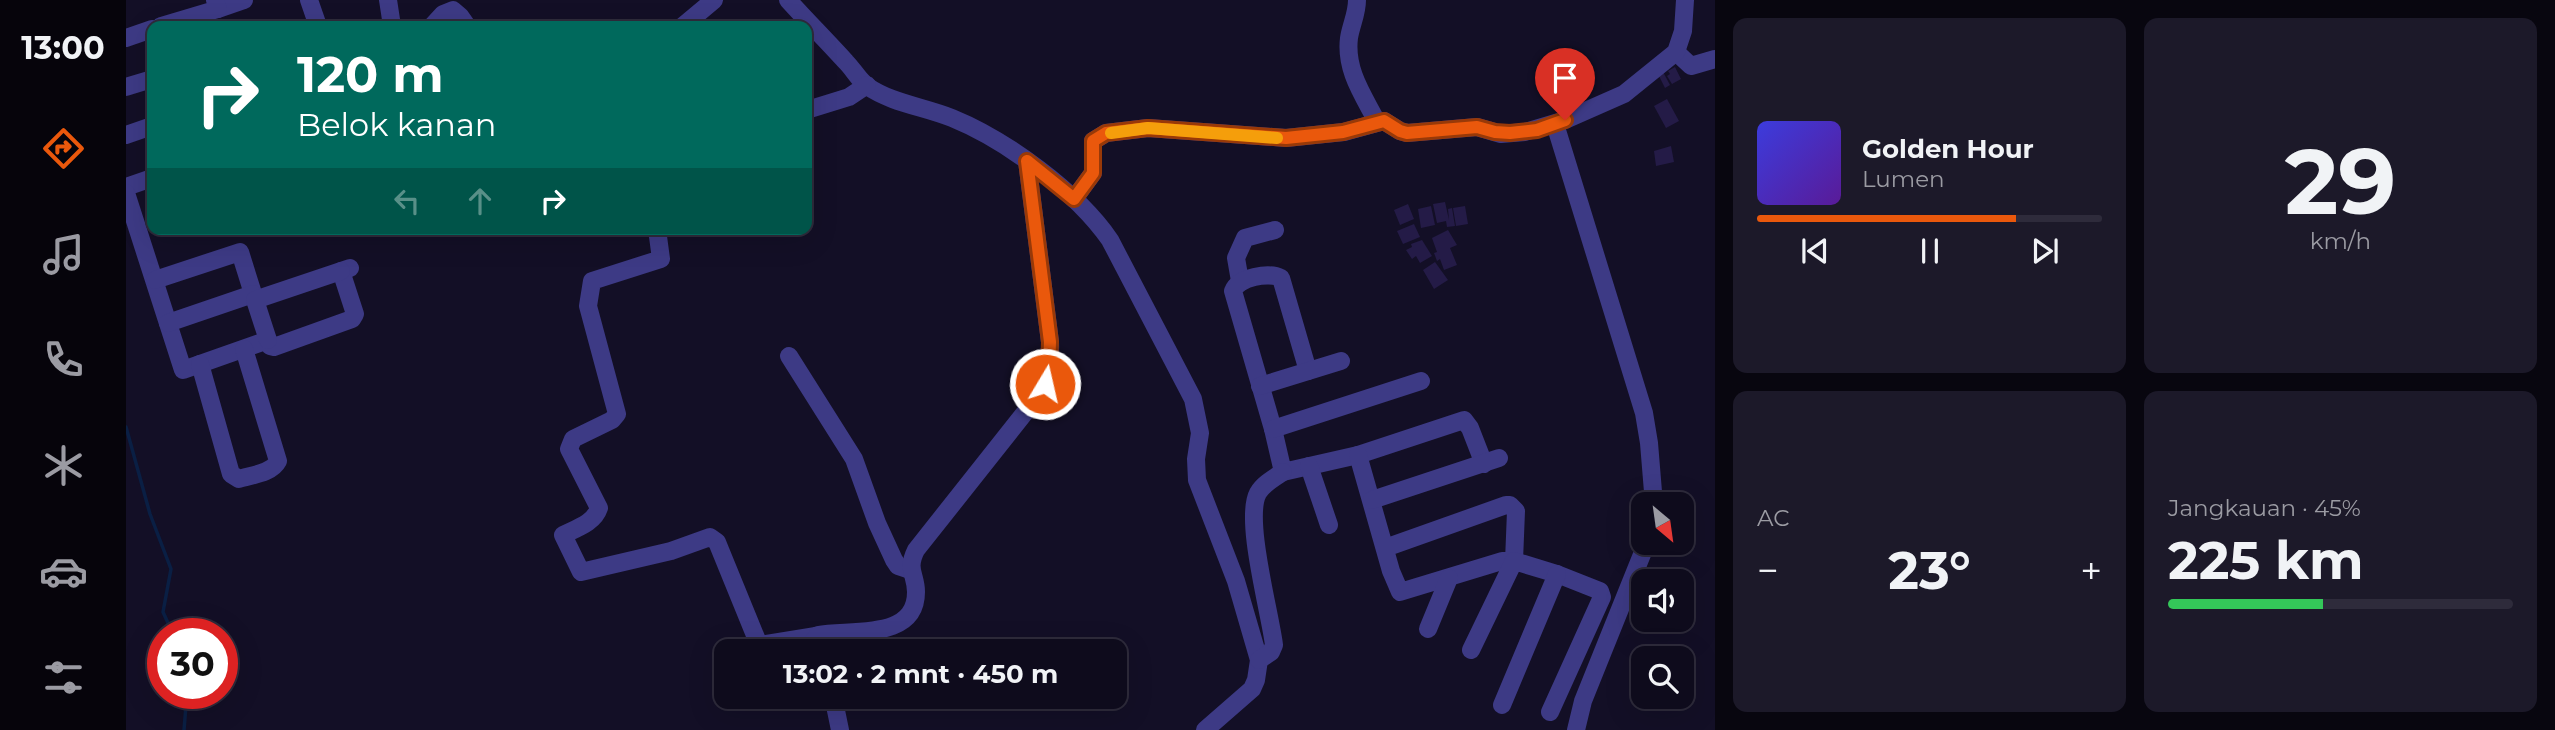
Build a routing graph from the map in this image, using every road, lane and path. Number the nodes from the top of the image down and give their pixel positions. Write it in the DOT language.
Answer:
graph roads {
  1 [pos="244,0"];
  2 [pos="309,0"];
  3 [pos="388,0"];
  4 [pos="714,0"];
  5 [pos="788,0"];
  6 [pos="1357,0"];
  7 [pos="1685,0"];
  8 [pos="213,11"];
  9 [pos="178,21"];
  10 [pos="316,21"];
  11 [pos="391,21"];
  12 [pos="437,21"];
  13 [pos="463,21"];
  14 [pos="689,21"];
  15 [pos="808,21"];
  16 [pos="812,26"];
  17 [pos="147,31"];
  18 [pos="126,38"];
  19 [pos="1676,52"];
  20 [pos="1715,59"];
  21 [pos="147,81"];
  22 [pos="867,85"];
  23 [pos="126,87"];
  24 [pos="812,108"];
  25 [pos="1377,122"];
  26 [pos="1555,124"];
  27 [pos="147,128"];
  28 [pos="126,135"];
  29 [pos="1027,161"];
  30 [pos="147,180"];
  31 [pos="126,187"];
  32 [pos="126,193"];
  33 [pos="1074,199"];
  34 [pos="1275,230"];
  35 [pos="146,231"];
  36 [pos="658,235"];
  37 [pos="155,281"];
  38 [pos="1240,281"];
  39 [pos="254,297"];
  40 [pos="168,323"];
  41 [pos="268,341"];
  42 [pos="244,349"];
  43 [pos="789,356"];
  44 [pos="1341,361"];
  45 [pos="200,364"];
  46 [pos="1308,371"];
  47 [pos="1421,381"];
  48 [pos="1260,386"];
  49 [pos="1273,429"];
  50 [pos="1358,455"];
  51 [pos="1310,466"];
  52 [pos="1283,472"];
  53 [pos="1653,492"];
  54 [pos="1372,500"];
  55 [pos="1328,525"];
  56 [pos="1385,548"];
  57 [pos="1642,555"];
  58 [pos="1514,561"];
  59 [pos="910,570"];
  60 [pos="1558,574"];
  61 [pos="1449,578"];
  62 [pos="1429,629"];
  63 [pos="757,639"];
  64 [pos="839,639"];
  65 [pos="1471,650"];
  66 [pos="1259,660"];
  67 [pos="1502,705"];
  68 [pos="836,709"];
  69 [pos="1550,712"];
  70 [pos="840,730"];
  71 [pos="1205,730"];
  72 [pos="1576,730"];
  1 -- 8 [label="street"];
  2 -- 10 [label="street"];
  3 -- 11 [label="street"];
  4 -- 14 [label="street"];
  5 -- 15 [label="street"];
  6 -- 25 [label="street"];
  7 -- 19 [label="street"];
  8 -- 9 [label="street"];
  12 -- 13 [label="street"];
  16 -- 22 [label="street"];
  17 -- 18 [label="street"];
  19 -- 20 [label="street"];
  19 -- 26 [label="street"];
  21 -- 23 [label="street"];
  22 -- 24 [label="street"];
  22 -- 29 [label="street"];
  25 -- 26 [label="street"];
  25 -- 33 [label="street"];
  26 -- 53 [label="street"];
  27 -- 28 [label="street"];
  29 -- 33 [label="street"];
  29 -- 59 [label="street"];
  30 -- 31 [label="street"];
  32 -- 35 [label="street"];
  33 -- 66 [label="street"];
  34 -- 38 [label="street"];
  35 -- 37 [label="street"];
  36 -- 63 [label="street"];
  37 -- 39 [label="street"];
  37 -- 40 [label="street"];
  38 -- 46 [label="street"];
  38 -- 48 [label="street"];
  39 -- 40 [label="street"];
  39 -- 41 [label="street"];
  39 -- 41 [label="street"];
  40 -- 45 [label="street"];
  41 -- 42 [label="street"];
  42 -- 45 [label="street"];
  42 -- 45 [label="street"];
  43 -- 59 [label="street"];
  44 -- 46 [label="street"];
  46 -- 48 [label="street"];
  47 -- 49 [label="street"];
  48 -- 49 [label="street"];
  49 -- 52 [label="street"];
  50 -- 51 [label="street"];
  50 -- 54 [label="street"];
  50 -- 54 [label="street"];
  51 -- 52 [label="street"];
  51 -- 55 [label="street"];
  52 -- 66 [label="street"];
  54 -- 56 [label="street"];
  56 -- 58 [label="street"];
  56 -- 61 [label="street"];
  57 -- 72 [label="street"];
  58 -- 60 [label="street"];
  58 -- 61 [label="street"];
  58 -- 65 [label="street"];
  59 -- 64 [label="street"];
  60 -- 67 [label="street"];
  60 -- 69 [label="street"];
  61 -- 62 [label="street"];
  66 -- 71 [label="street"];
  68 -- 70 [label="street"];
}
